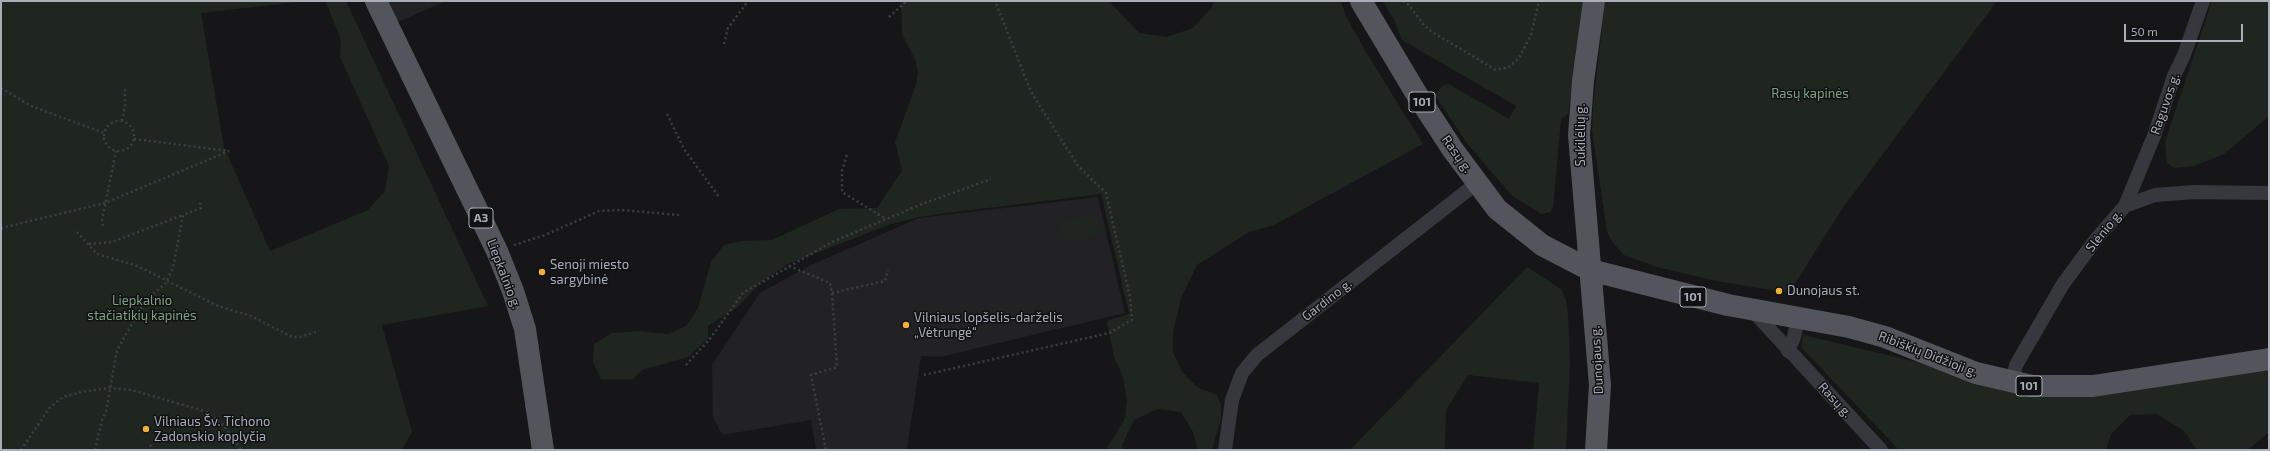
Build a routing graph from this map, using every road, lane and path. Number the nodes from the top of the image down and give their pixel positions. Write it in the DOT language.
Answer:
graph roads {
  1 [pos="376,1"];
  2 [pos="748,1"];
  3 [pos="907,1"];
  4 [pos="995,1"];
  5 [pos="1361,1"];
  6 [pos="1403,1"];
  7 [pos="1539,1"];
  8 [pos="1594,1"];
  9 [pos="2203,1"];
  10 [pos="889,17"];
  11 [pos="724,44"];
  12 [pos="125,86"];
  13 [pos="1,88"];
  14 [pos="667,114"];
  15 [pos="122,121"];
  16 [pos="104,134"];
  17 [pos="134,139"];
  18 [pos="116,151"];
  19 [pos="847,155"];
  20 [pos="991,179"];
  21 [pos="1477,183"];
  22 [pos="2269,194"];
  23 [pos="719,197"];
  24 [pos="200,200"];
  25 [pos="105,203"];
  26 [pos="2125,206"];
  27 [pos="183,215"];
  28 [pos="679,215"];
  29 [pos="886,219"];
  30 [pos="103,226"];
  31 [pos="1,228"];
  32 [pos="77,232"];
  33 [pos="88,244"];
  34 [pos="497,251"];
  35 [pos="788,266"];
  36 [pos="888,270"];
  37 [pos="1590,270"];
  38 [pos="167,281"];
  39 [pos="832,293"];
  40 [pos="1752,310"];
  41 [pos="1798,318"];
  42 [pos="319,331"];
  43 [pos="1788,351"];
  44 [pos="2269,359"];
  45 [pos="686,365"];
  46 [pos="924,375"];
  47 [pos="2012,383"];
  48 [pos="111,388"];
  49 [pos="150,445"];
  50 [pos="21,450"];
  51 [pos="95,450"];
  52 [pos="153,450"];
  53 [pos="241,450"];
  54 [pos="542,450"];
  55 [pos="826,450"];
  56 [pos="1225,450"];
  57 [pos="1596,450"];
  58 [pos="1881,450"];
  1 -- 34 [label="main road, Liepkalnio g. / A3"];
  2 -- 11 [label="path"];
  3 -- 10 [label="path"];
  4 -- 46 [label="path"];
  5 -- 21 [label="main road, Rasų g. / 101"];
  6 -- 7 [label="path"];
  8 -- 37 [label="main road, Sukilėlių g."];
  9 -- 26 [label="street, Raguvos g."];
  12 -- 15 [label="path"];
  13 -- 16 [label="path"];
  14 -- 23 [label="path"];
  15 -- 16 [label="path"];
  15 -- 17 [label="path"];
  16 -- 18 [label="path"];
  17 -- 18 [label="path"];
  17 -- 25 [label="path"];
  18 -- 25 [label="path"];
  19 -- 29 [label="path"];
  20 -- 29 [label="path"];
  21 -- 37 [label="main road, Rasų g. / 101"];
  21 -- 56 [label="street, Gardino g."];
  22 -- 26 [label="street, Slėnio g."];
  24 -- 27 [label="path"];
  25 -- 30 [label="path"];
  25 -- 31 [label="path"];
  26 -- 47 [label="street, Slėnio g."];
  27 -- 33 [label="path"];
  27 -- 38 [label="path"];
  28 -- 34 [label="path"];
  29 -- 35 [label="path"];
  32 -- 33 [label="path"];
  33 -- 38 [label="path"];
  34 -- 54 [label="main road, Liepkalnio g. / A3"];
  35 -- 39 [label="path"];
  35 -- 45 [label="path"];
  36 -- 39 [label="path"];
  37 -- 40 [label="main road, Ribiškių Didžioji g. / 101"];
  37 -- 57 [label="main road, Dunojaus g."];
  38 -- 42 [label="path"];
  38 -- 48 [label="path"];
  39 -- 55 [label="path"];
  40 -- 41 [label="main road, Ribiškių Didžioji g. / 101"];
  40 -- 43 [label="street, Rasų g."];
  41 -- 43 [label="street"];
  41 -- 47 [label="main road, Ribiškių Didžioji g. / 101"];
  43 -- 58 [label="street, Rasų g."];
  44 -- 47 [label="main road, Ribiškių Didžioji g. / 101"];
  48 -- 50 [label="path"];
  48 -- 51 [label="path"];
  48 -- 53 [label="path"];
  49 -- 52 [label="path"];
}
